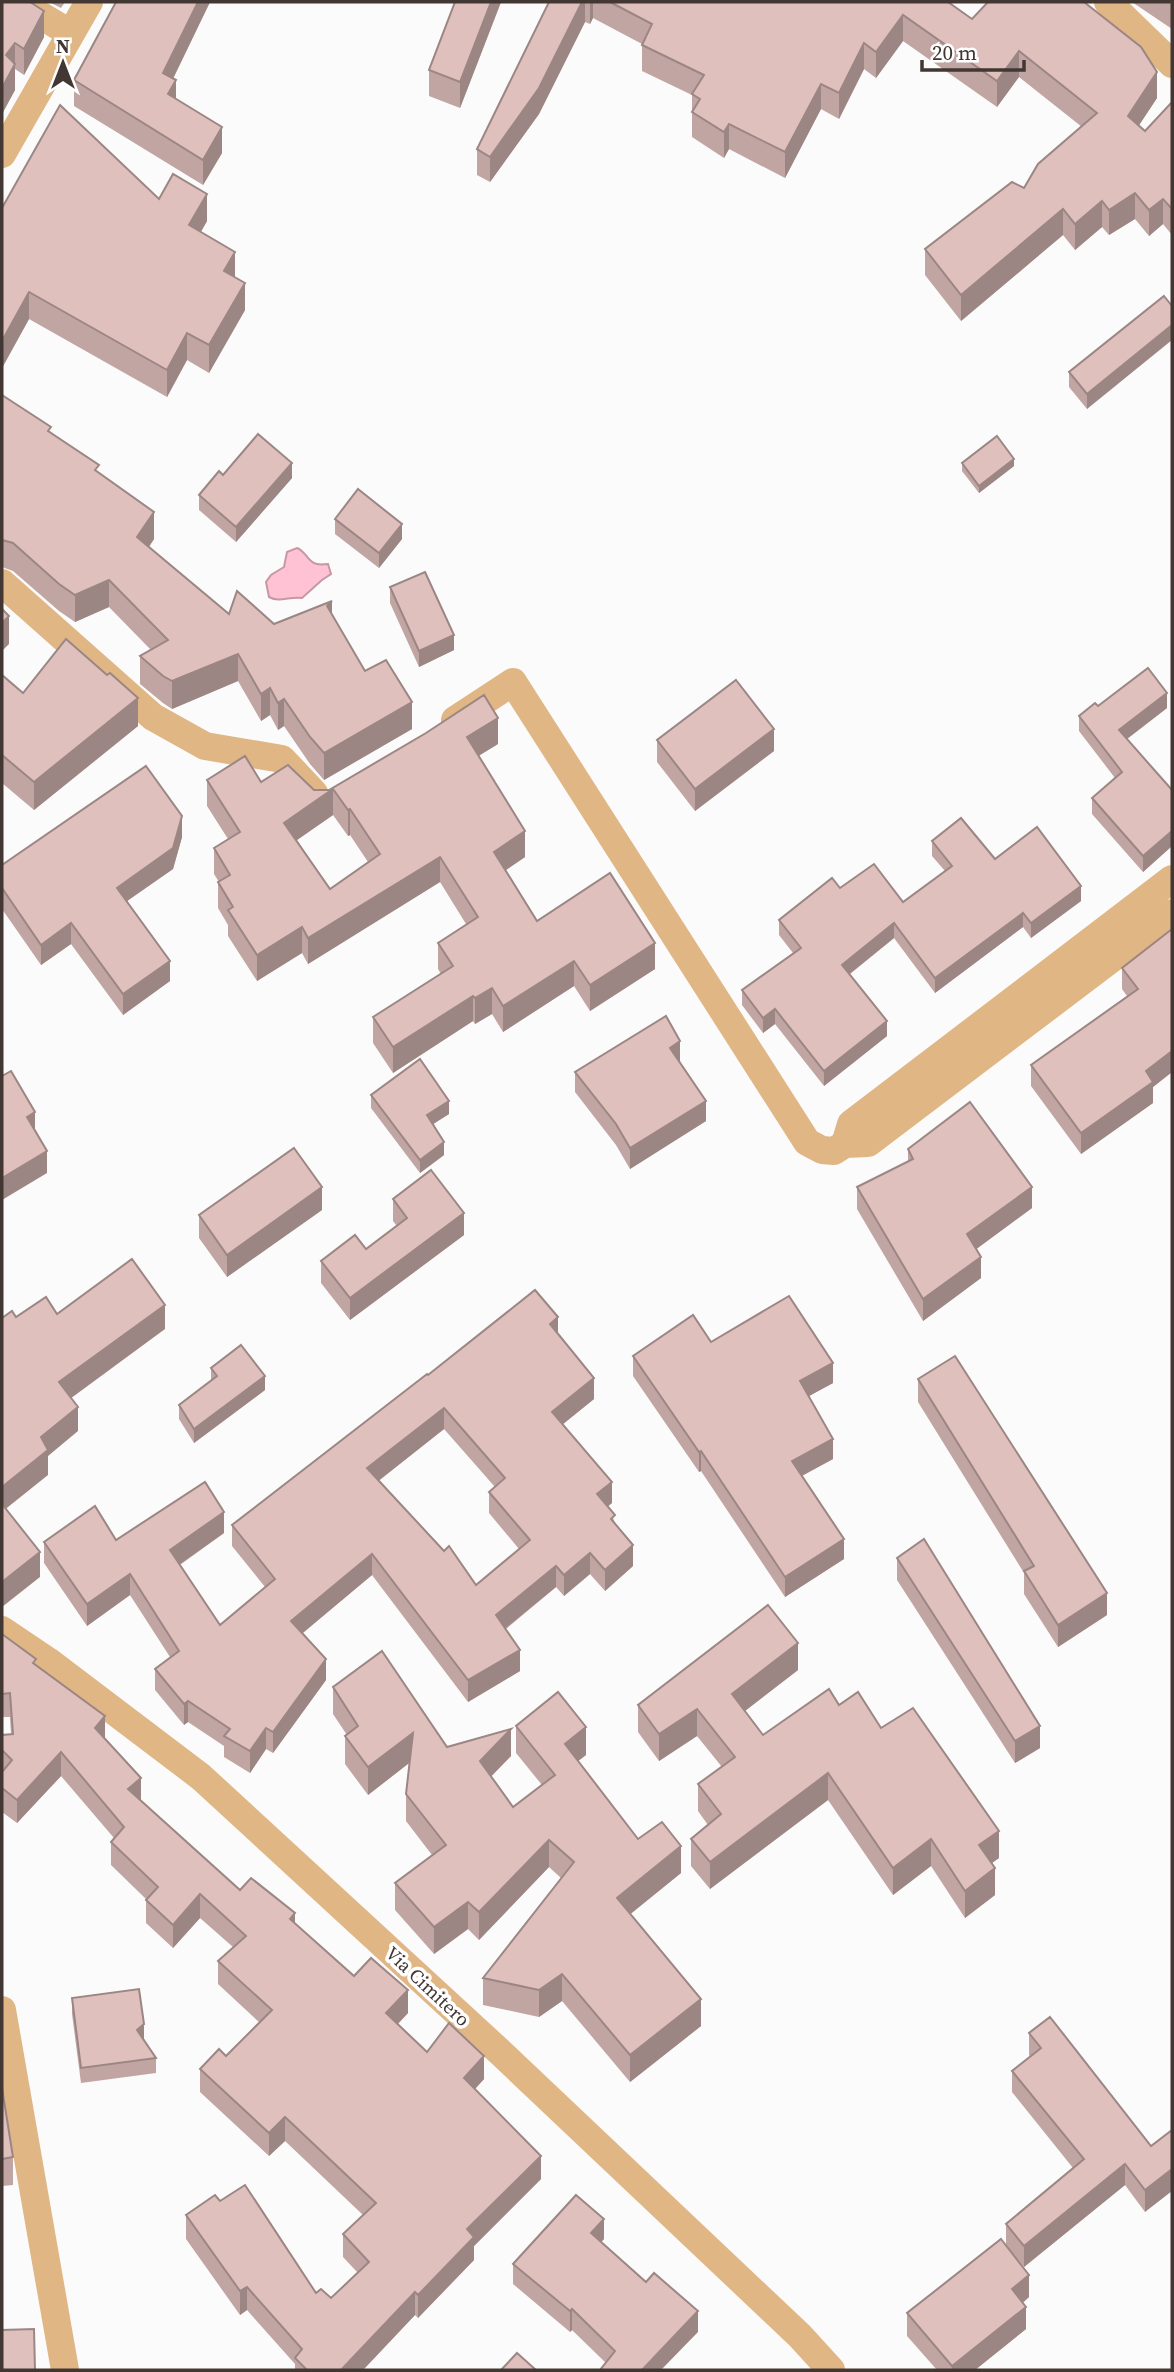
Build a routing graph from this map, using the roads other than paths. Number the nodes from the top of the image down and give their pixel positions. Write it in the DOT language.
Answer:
graph roads {
  1 [pos="18,2"];
  2 [pos="89,2"];
  3 [pos="1108,2"];
  4 [pos="70,33"];
  5 [pos="1172,64"];
  6 [pos="2,154"];
  7 [pos="2,583"];
  8 [pos="429,738"];
  9 [pos="345,787"];
  10 [pos="1172,879"];
  11 [pos="1172,913"];
  12 [pos="845,1144"];
  13 [pos="2,1630"];
  14 [pos="2,2010"];
  15 [pos="65,2370"];
  16 [pos="831,2370"];
  1 -- 4 [label="street"];
  2 -- 4 [label="street"];
  3 -- 5 [label="street"];
  4 -- 6 [label="street"];
  7 -- 9 [label="street"];
  8 -- 12 [label="street"];
  10 -- 12 [label="street"];
  11 -- 12 [label="street"];
  13 -- 16 [label="street, Via Cimitero"];
  14 -- 15 [label="street"];
}
